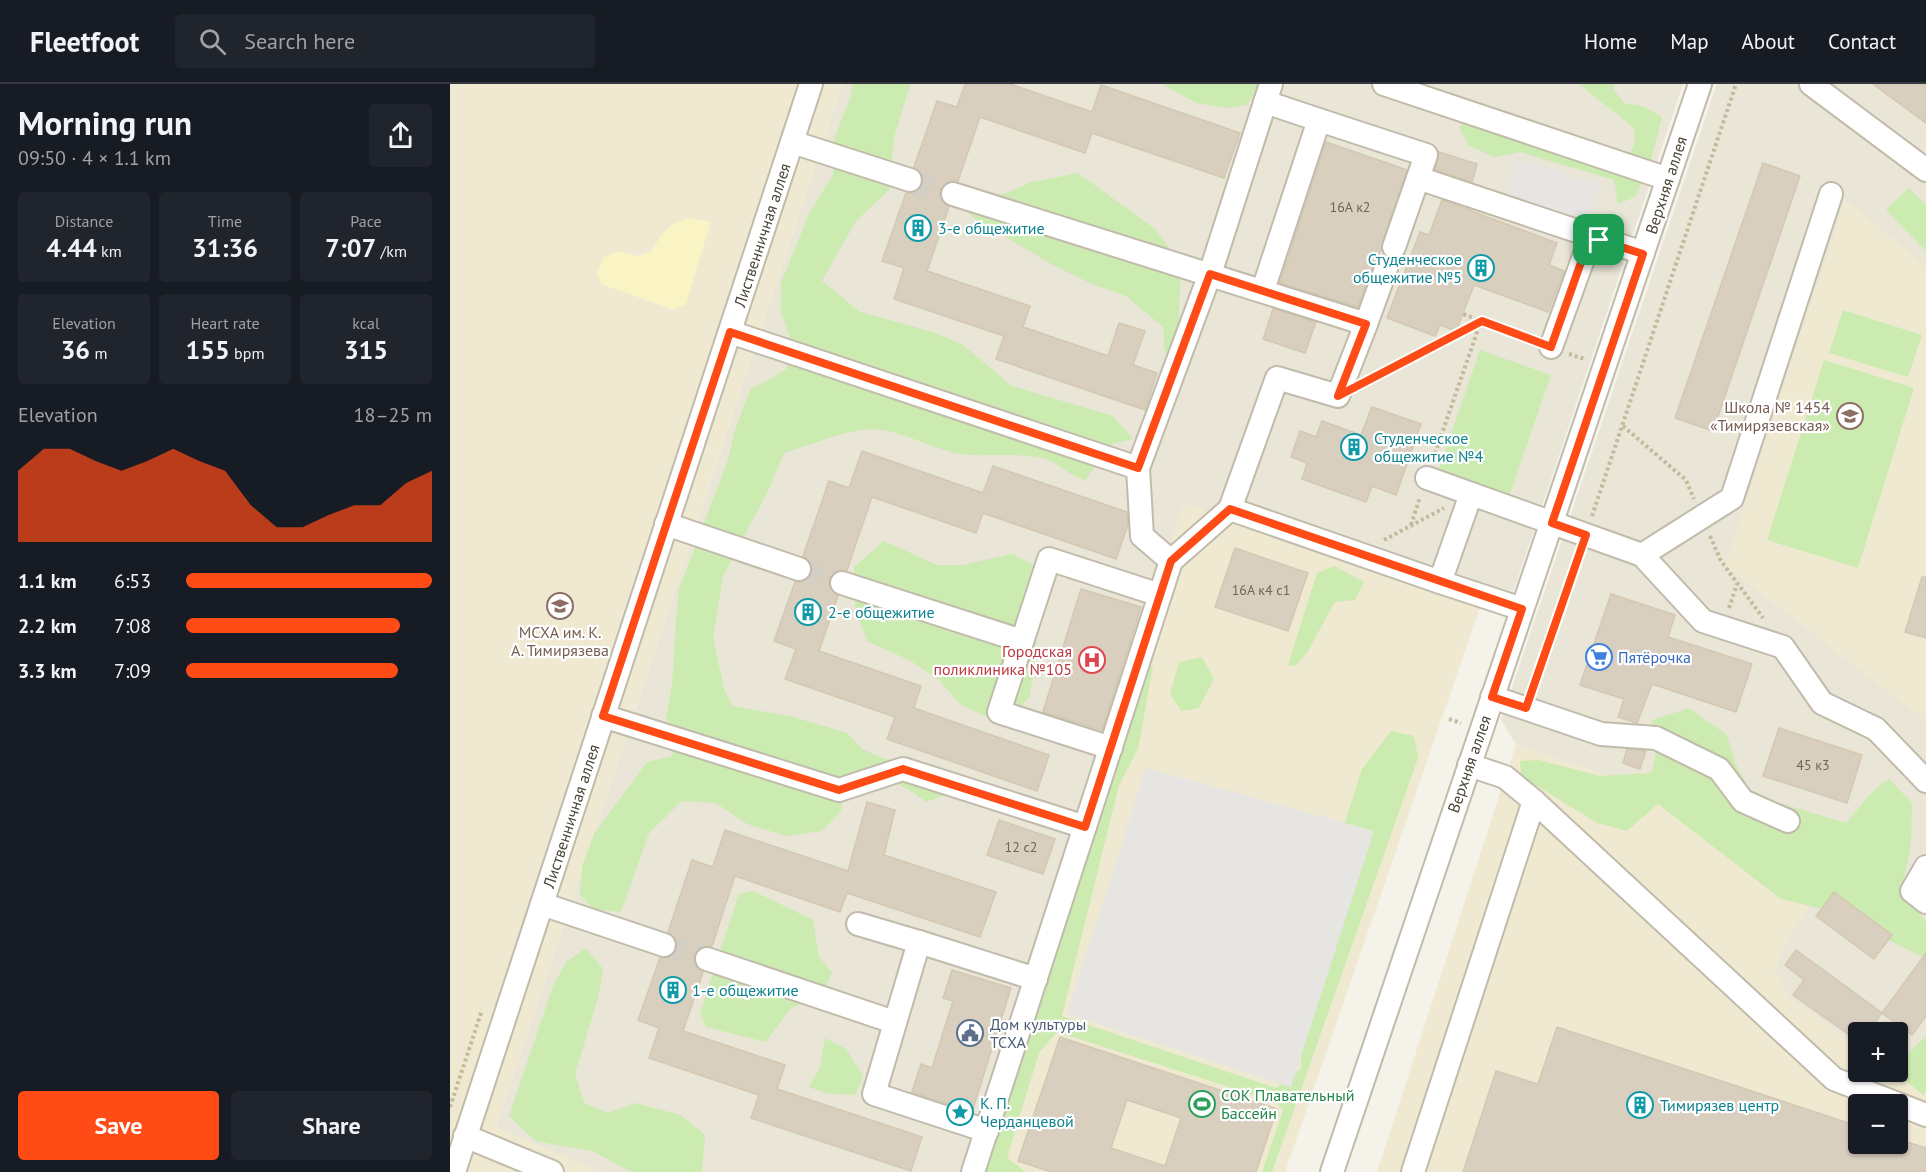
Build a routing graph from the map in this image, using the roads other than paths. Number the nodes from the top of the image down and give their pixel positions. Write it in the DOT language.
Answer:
graph roads {
  1 [pos="812,84"];
  2 [pos="1384,84"];
  3 [pos="1700,84"];
  4 [pos="1811,84"];
  5 [pos="1268,89"];
  6 [pos="1319,120"];
  7 [pos="792,142"];
  8 [pos="1926,170"];
  9 [pos="1418,178"];
  10 [pos="910,180"];
  11 [pos="1668,180"];
  12 [pos="954,194"];
  13 [pos="1831,194"];
  14 [pos="1590,237"];
  15 [pos="1394,247"];
  16 [pos="1643,254"];
  17 [pos="1386,269"];
  18 [pos="1210,274"];
  19 [pos="1263,290"];
  20 [pos="1366,324"];
  21 [pos="730,332"];
  22 [pos="1551,347"];
  23 [pos="1138,468"];
  24 [pos="1427,478"];
  25 [pos="1471,494"];
  26 [pos="1230,509"];
  27 [pos="1552,523"];
  28 [pos="666,524"];
  29 [pos="1642,555"];
  30 [pos="1171,561"];
  31 [pos="799,569"];
  32 [pos="1440,582"];
  33 [pos="842,583"];
  34 [pos="1160,596"];
  35 [pos="1522,609"];
  36 [pos="1022,641"];
  37 [pos="1492,697"];
  38 [pos="603,716"];
  39 [pos="1111,748"];
  40 [pos="1469,765"];
  41 [pos="1926,781"];
  42 [pos="1534,801"];
  43 [pos="1788,821"];
  44 [pos="1085,827"];
  45 [pos="1926,867"];
  46 [pos="1926,902"];
  47 [pos="542,904"];
  48 [pos="858,924"];
  49 [pos="919,942"];
  50 [pos="664,945"];
  51 [pos="707,959"];
  52 [pos="1036,979"];
  53 [pos="894,1022"];
  54 [pos="1926,1115"];
  55 [pos="987,1131"];
  56 [pos="465,1136"];
  57 [pos="978,1171"];
  58 [pos="454,1172"];
  59 [pos="552,1172"];
  60 [pos="1332,1172"];
  61 [pos="1413,1172"];
  1 -- 7 [label="street, Лиственничная аллея"];
  2 -- 11 [label="street"];
  3 -- 11 [label="street, Верхняя аллея"];
  4 -- 8 [label="street"];
  5 -- 6 [label="street"];
  5 -- 18 [label="street"];
  6 -- 9 [label="street"];
  6 -- 19 [label="street"];
  7 -- 10 [label="street"];
  7 -- 21 [label="street, Лиственничная аллея"];
  9 -- 14 [label="street"];
  9 -- 15 [label="street"];
  11 -- 16 [label="street, Верхняя аллея"];
  12 -- 18 [label="street"];
  13 -- 29 [label="street"];
  14 -- 16 [label="street"];
  14 -- 22 [label="street"];
  16 -- 27 [label="street, Верхняя аллея"];
  17 -- 20 [label="street"];
  18 -- 19 [label="street"];
  18 -- 23 [label="street"];
  19 -- 20 [label="street"];
  20 -- 26 [label="street"];
  21 -- 23 [label="street"];
  21 -- 28 [label="street, Лиственничная аллея"];
  23 -- 30 [label="street"];
  24 -- 25 [label="street"];
  25 -- 27 [label="street"];
  25 -- 32 [label="street"];
  26 -- 30 [label="street"];
  26 -- 32 [label="street"];
  27 -- 29 [label="street"];
  27 -- 35 [label="street, Верхняя аллея"];
  28 -- 31 [label="street"];
  28 -- 38 [label="street, Лиственничная аллея"];
  29 -- 41 [label="street"];
  30 -- 34 [label="street"];
  32 -- 35 [label="street"];
  33 -- 36 [label="street"];
  34 -- 36 [label="street"];
  34 -- 39 [label="street"];
  35 -- 37 [label="street, Верхняя аллея"];
  36 -- 39 [label="street"];
  37 -- 40 [label="street, Верхняя аллея"];
  37 -- 43 [label="street"];
  38 -- 44 [label="street"];
  38 -- 47 [label="street, Лиственничная аллея"];
  39 -- 44 [label="street"];
  40 -- 42 [label="street"];
  40 -- 60 [label="street, Верхняя аллея"];
  42 -- 54 [label="street"];
  42 -- 61 [label="street"];
  44 -- 52 [label="street"];
  45 -- 46 [label="street"];
  47 -- 50 [label="street"];
  47 -- 56 [label="street, Лиственничная аллея"];
  48 -- 49 [label="street"];
  49 -- 52 [label="street"];
  49 -- 53 [label="street"];
  51 -- 53 [label="street"];
  52 -- 55 [label="street"];
  53 -- 55 [label="street"];
  55 -- 57 [label="street"];
  56 -- 58 [label="street, Лиственничная аллея"];
  56 -- 59 [label="street"];
}
